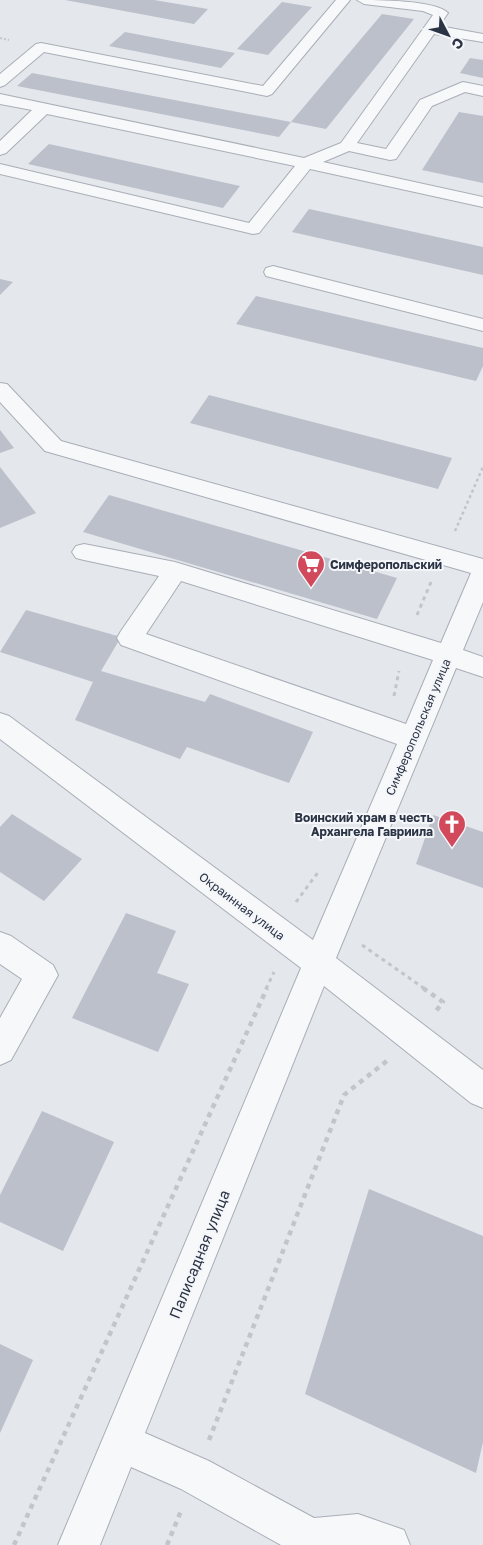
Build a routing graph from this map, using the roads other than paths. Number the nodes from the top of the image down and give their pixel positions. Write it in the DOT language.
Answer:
graph roads {
  1 [pos="343,0"];
  2 [pos="364,0"];
  3 [pos="430,29"];
  4 [pos="483,38"];
  5 [pos="0,82"];
  6 [pos="483,91"];
  7 [pos="0,99"];
  8 [pos="44,108"];
  9 [pos="347,146"];
  10 [pos="0,150"];
  11 [pos="306,163"];
  12 [pos="0,170"];
  13 [pos="483,202"];
  14 [pos="273,272"];
  15 [pos="483,325"];
  16 [pos="0,389"];
  17 [pos="84,552"];
  18 [pos="483,568"];
  19 [pos="175,571"];
  20 [pos="483,573"];
  21 [pos="448,656"];
  22 [pos="483,667"];
  23 [pos="0,724"];
  24 [pos="413,738"];
  25 [pos="0,946"];
  26 [pos="319,963"];
  27 [pos="0,1049"];
  28 [pos="483,1090"];
  29 [pos="122,1443"];
  30 [pos="310,1542"];
  31 [pos="79,1545"];
  32 [pos="388,1545"];
  1 -- 5 [label="street"];
  2 -- 3 [label="street"];
  3 -- 4 [label="street"];
  3 -- 9 [label="street"];
  6 -- 9 [label="street"];
  7 -- 8 [label="street"];
  8 -- 10 [label="street"];
  8 -- 11 [label="street"];
  9 -- 11 [label="street"];
  11 -- 12 [label="street"];
  11 -- 13 [label="street"];
  14 -- 15 [label="street"];
  16 -- 18 [label="street"];
  17 -- 19 [label="street"];
  19 -- 21 [label="street"];
  19 -- 24 [label="street"];
  20 -- 21 [label="street, Симферопольская улица"];
  21 -- 22 [label="street"];
  21 -- 24 [label="street, Симферопольская улица"];
  23 -- 26 [label="street, Окраинная улица"];
  24 -- 26 [label="street, Симферопольская улица"];
  25 -- 27 [label="street"];
  26 -- 28 [label="street, Окраинная улица"];
  26 -- 29 [label="street, Палисадная улица"];
  29 -- 30 [label="street"];
  29 -- 31 [label="street, Палисадная улица"];
  30 -- 32 [label="street"];
}
